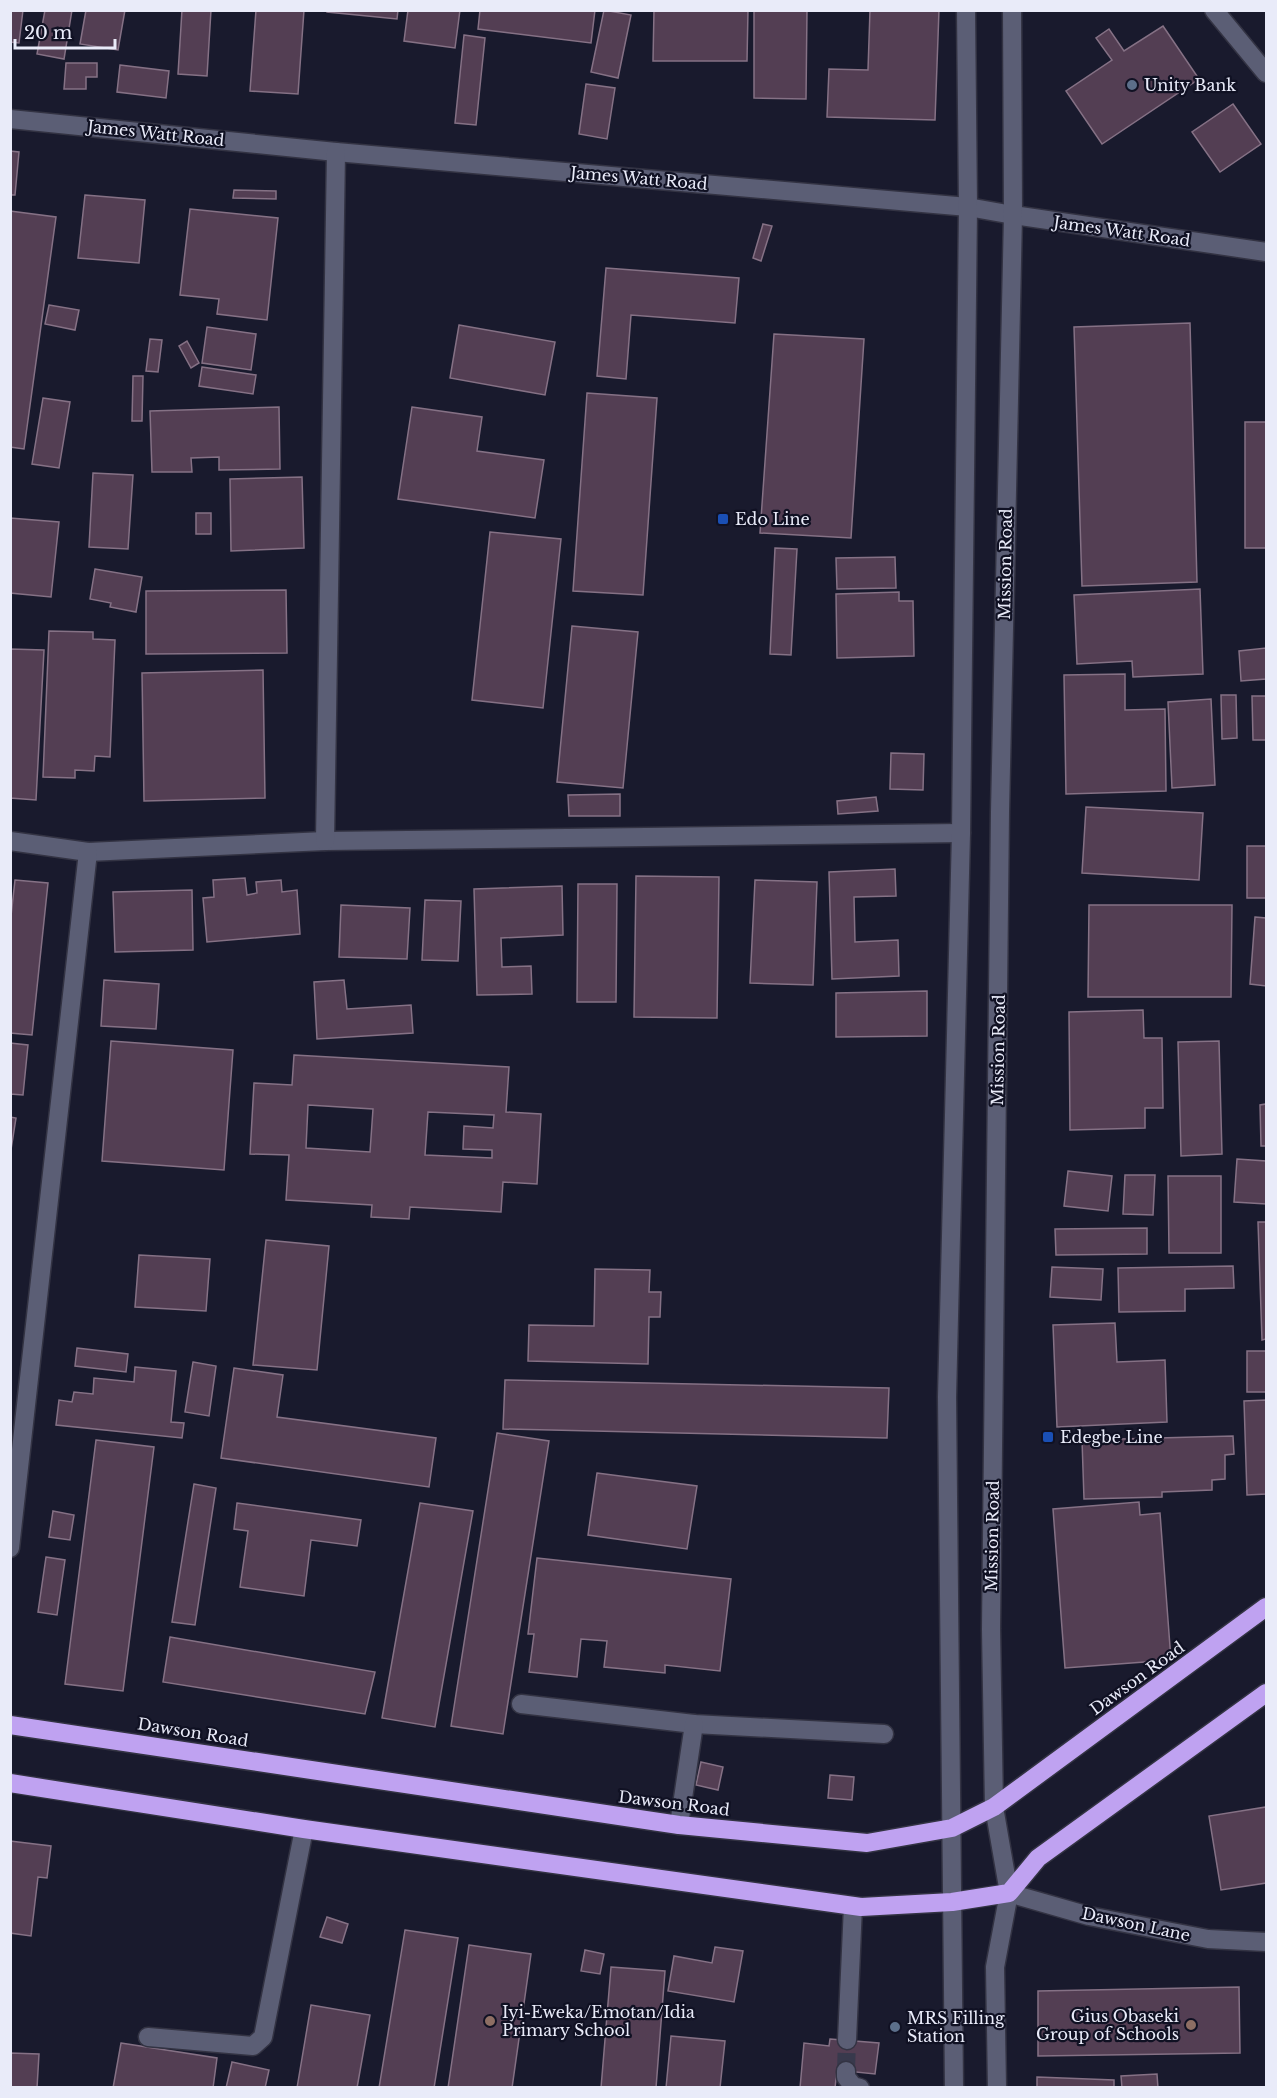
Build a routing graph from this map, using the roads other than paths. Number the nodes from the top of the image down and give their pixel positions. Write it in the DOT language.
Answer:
graph roads {
  1 [pos="966,10"];
  2 [pos="1011,10"];
  3 [pos="1214,10"];
  4 [pos="1266,73"];
  5 [pos="10,119"];
  6 [pos="336,152"];
  7 [pos="968,207"];
  8 [pos="1013,215"];
  9 [pos="1266,252"];
  10 [pos="961,832"];
  11 [pos="10,841"];
  12 [pos="325,842"];
  13 [pos="88,852"];
  14 [pos="10,1548"];
  15 [pos="1266,1607"];
  16 [pos="1266,1693"];
  17 [pos="521,1704"];
  18 [pos="694,1724"];
  19 [pos="10,1725"];
  20 [pos="884,1734"];
  21 [pos="10,1783"];
  22 [pos="994,1807"];
  23 [pos="679,1825"];
  24 [pos="952,1828"];
  25 [pos="304,1829"];
  26 [pos="1009,1893"];
  27 [pos="952,1902"];
  28 [pos="853,1906"];
  29 [pos="1266,1942"];
  30 [pos="148,2037"];
  31 [pos="847,2040"];
  32 [pos="846,2071"];
  33 [pos="954,2087"];
  34 [pos="860,2088"];
  35 [pos="939,2088"];
  36 [pos="997,2088"];
  1 -- 7 [label="street"];
  2 -- 8 [label="street, Mission Road"];
  3 -- 4 [label="street"];
  5 -- 6 [label="street, James Watt Road"];
  6 -- 7 [label="street, James Watt Road"];
  6 -- 12 [label="street"];
  7 -- 8 [label="street, James Watt Road"];
  7 -- 10 [label="street"];
  8 -- 9 [label="street, James Watt Road"];
  8 -- 22 [label="street, Mission Road"];
  10 -- 12 [label="street"];
  10 -- 24 [label="street"];
  11 -- 13 [label="street"];
  12 -- 13 [label="street"];
  13 -- 14 [label="street"];
  15 -- 22 [label="highway, Dawson Road"];
  16 -- 26 [label="highway"];
  17 -- 18 [label="street"];
  18 -- 20 [label="street"];
  18 -- 23 [label="street"];
  19 -- 23 [label="highway, Dawson Road"];
  21 -- 25 [label="highway"];
  22 -- 24 [label="highway, Dawson Road"];
  22 -- 26 [label="street, Mission Road"];
  23 -- 24 [label="highway, Dawson Road"];
  24 -- 27 [label="street"];
  25 -- 28 [label="highway"];
  25 -- 30 [label="street"];
  26 -- 27 [label="highway"];
  26 -- 29 [label="street, Dawson Lane"];
  26 -- 36 [label="street, Mission Road"];
  27 -- 28 [label="highway"];
  27 -- 33 [label="street"];
  28 -- 31 [label="street"];
  32 -- 34 [label="street"];
  33 -- 35 [label="street"];
}
